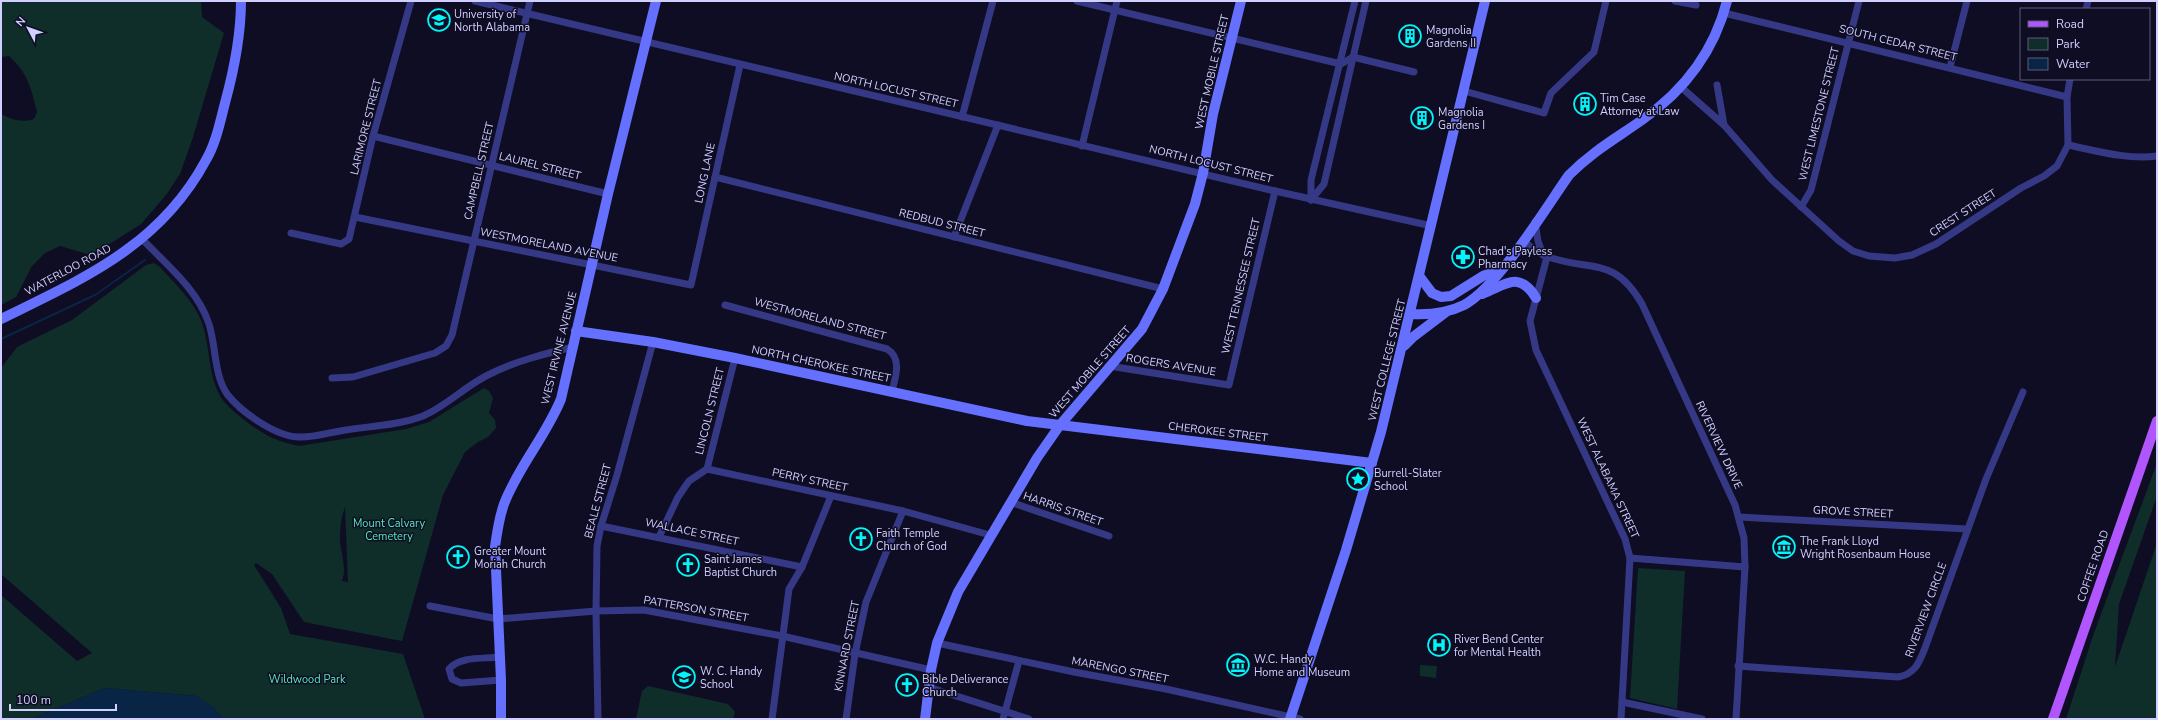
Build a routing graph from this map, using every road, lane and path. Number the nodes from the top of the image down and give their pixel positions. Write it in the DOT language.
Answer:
graph roads {
  1 [pos="241,1"];
  2 [pos="411,1"];
  3 [pos="475,1"];
  4 [pos="530,1"];
  5 [pos="656,1"];
  6 [pos="992,1"];
  7 [pos="1077,1"];
  8 [pos="1116,1"];
  9 [pos="1241,1"];
  10 [pos="1355,1"];
  11 [pos="1366,1"];
  12 [pos="1485,1"];
  13 [pos="1606,1"];
  14 [pos="1675,1"];
  15 [pos="1727,1"];
  16 [pos="1859,1"];
  17 [pos="1966,1"];
  18 [pos="1696,6"];
  19 [pos="1114,10"];
  20 [pos="528,13"];
  21 [pos="1724,13"];
  22 [pos="1232,38"];
  23 [pos="645,41"];
  24 [pos="1848,42"];
  25 [pos="1353,57"];
  26 [pos="1341,64"];
  27 [pos="740,65"];
  28 [pos="1950,67"];
  29 [pos="1414,72"];
  30 [pos="2070,80"];
  31 [pos="1717,85"];
  32 [pos="1682,88"];
  33 [pos="1464,91"];
  34 [pos="2067,97"];
  35 [pos="962,117"];
  36 [pos="998,125"];
  37 [pos="1724,125"];
  38 [pos="373,136"];
  39 [pos="2068,144"];
  40 [pos="1082,146"];
  41 [pos="2157,156"];
  42 [pos="492,166"];
  43 [pos="1203,173"];
  44 [pos="715,177"];
  45 [pos="1275,191"];
  46 [pos="608,194"];
  47 [pos="1312,200"];
  48 [pos="1801,207"];
  49 [pos="354,217"];
  50 [pos="1536,222"];
  51 [pos="1432,226"];
  52 [pos="291,233"];
  53 [pos="954,237"];
  54 [pos="142,239"];
  55 [pos="474,241"];
  56 [pos="1522,241"];
  57 [pos="1546,256"];
  58 [pos="592,265"];
  59 [pos="1501,269"];
  60 [pos="1420,276"];
  61 [pos="691,286"];
  62 [pos="1162,289"];
  63 [pos="1478,295"];
  64 [pos="1536,298"];
  65 [pos="725,305"];
  66 [pos="1450,310"];
  67 [pos="1410,314"];
  68 [pos="1,319"];
  69 [pos="576,331"];
  70 [pos="653,342"];
  71 [pos="573,347"];
  72 [pos="1403,348"];
  73 [pos="735,358"];
  74 [pos="1109,366"];
  75 [pos="332,378"];
  76 [pos="1229,385"];
  77 [pos="892,391"];
  78 [pos="2023,392"];
  79 [pos="2157,421"];
  80 [pos="1060,425"];
  81 [pos="1372,463"];
  82 [pos="707,469"];
  83 [pos="831,496"];
  84 [pos="1010,502"];
  85 [pos="903,511"];
  86 [pos="1739,517"];
  87 [pos="601,526"];
  88 [pos="1967,529"];
  89 [pos="990,535"];
  90 [pos="1109,536"];
  91 [pos="659,537"];
  92 [pos="1630,558"];
  93 [pos="802,567"];
  94 [pos="1745,567"];
  95 [pos="430,606"];
  96 [pos="596,611"];
  97 [pos="498,619"];
  98 [pos="782,636"];
  99 [pos="937,643"];
  100 [pos="855,654"];
  101 [pos="500,657"];
  102 [pos="1019,661"];
  103 [pos="1738,666"];
  104 [pos="931,670"];
  105 [pos="501,680"];
  106 [pos="928,687"];
  107 [pos="1622,702"];
  108 [pos="1004,715"];
  109 [pos="1293,718"];
  110 [pos="501,719"];
  111 [pos="598,719"];
  112 [pos="772,719"];
  113 [pos="846,719"];
  114 [pos="925,719"];
  115 [pos="1029,719"];
  116 [pos="1621,719"];
  117 [pos="1702,719"];
  118 [pos="1736,719"];
  119 [pos="2052,719"];
  1 -- 54 [label="street, WATERLOO ROAD"];
  2 -- 38 [label="street, LARIMORE STREET"];
  3 -- 20 [label="street, NORTH LOCUST STREET"];
  4 -- 20 [label="street, CAMPBELL STREET"];
  5 -- 23 [label="street, WEST IRVINE AVENUE"];
  6 -- 35 [label="street"];
  7 -- 19 [label="street"];
  8 -- 19 [label="street"];
  9 -- 22 [label="street, WEST MOBILE STREET"];
  10 -- 26 [label="street"];
  11 -- 25 [label="street"];
  12 -- 33 [label="street, WEST COLLEGE STREET"];
  13 -- 33 [label="street"];
  14 -- 18 [label="street"];
  15 -- 21 [label="street"];
  16 -- 24 [label="street, WEST LIMESTONE STREET"];
  17 -- 28 [label="street"];
  19 -- 22 [label="street"];
  19 -- 40 [label="street"];
  20 -- 23 [label="street, NORTH LOCUST STREET"];
  20 -- 42 [label="street, CAMPBELL STREET"];
  21 -- 24 [label="street, SOUTH CEDAR STREET"];
  21 -- 32 [label="street"];
  22 -- 26 [label="street"];
  22 -- 43 [label="street, WEST MOBILE STREET"];
  23 -- 27 [label="street, NORTH LOCUST STREET"];
  23 -- 46 [label="street, WEST IRVINE AVENUE"];
  24 -- 28 [label="street, SOUTH CEDAR STREET"];
  24 -- 48 [label="street, WEST LIMESTONE STREET"];
  25 -- 26 [label="street"];
  25 -- 29 [label="street"];
  25 -- 47 [label="street"];
  26 -- 47 [label="street"];
  27 -- 35 [label="street, NORTH LOCUST STREET"];
  27 -- 44 [label="street, LONG LANE"];
  28 -- 34 [label="street, SOUTH CEDAR STREET"];
  30 -- 34 [label="street"];
  31 -- 37 [label="street"];
  32 -- 37 [label="street, CREST STREET"];
  32 -- 50 [label="street"];
  33 -- 51 [label="street, WEST COLLEGE STREET"];
  34 -- 39 [label="street"];
  35 -- 36 [label="street, NORTH LOCUST STREET"];
  36 -- 40 [label="street, NORTH LOCUST STREET"];
  36 -- 53 [label="street"];
  37 -- 48 [label="street, CREST STREET"];
  38 -- 42 [label="street, LAUREL STREET"];
  38 -- 49 [label="street, LARIMORE STREET"];
  39 -- 41 [label="street"];
  39 -- 48 [label="street, CREST STREET"];
  40 -- 43 [label="street, NORTH LOCUST STREET"];
  42 -- 46 [label="street, LAUREL STREET"];
  42 -- 55 [label="street, CAMPBELL STREET"];
  43 -- 45 [label="street, NORTH LOCUST STREET"];
  43 -- 62 [label="street, WEST MOBILE STREET"];
  44 -- 53 [label="street, REDBUD STREET"];
  44 -- 61 [label="street, LONG LANE"];
  45 -- 47 [label="street, NORTH LOCUST STREET"];
  45 -- 76 [label="street, WEST TENNESSEE STREET"];
  46 -- 58 [label="street, WEST IRVINE AVENUE"];
  47 -- 51 [label="street, NORTH LOCUST STREET"];
  49 -- 52 [label="street, LARIMORE STREET"];
  49 -- 55 [label="street, WESTMORELAND AVENUE"];
  50 -- 56 [label="street"];
  50 -- 57 [label="street"];
  51 -- 60 [label="street, WEST COLLEGE STREET"];
  53 -- 62 [label="street, REDBUD STREET"];
  54 -- 68 [label="street, WATERLOO ROAD"];
  54 -- 71 [label="street"];
  55 -- 58 [label="street, WESTMORELAND AVENUE"];
  55 -- 75 [label="street, CAMPBELL STREET"];
  56 -- 57 [label="street, RIVERVIEW DRIVE"];
  56 -- 59 [label="street"];
  57 -- 64 [label="street, WEST ALABAMA STREET"];
  57 -- 86 [label="street, RIVERVIEW DRIVE"];
  58 -- 61 [label="street, WESTMORELAND AVENUE"];
  58 -- 69 [label="street, WEST IRVINE AVENUE"];
  59 -- 60 [label="street"];
  59 -- 63 [label="street"];
  60 -- 67 [label="street, WEST COLLEGE STREET"];
  62 -- 74 [label="street, WEST MOBILE STREET"];
  63 -- 64 [label="street"];
  63 -- 66 [label="street"];
  64 -- 92 [label="street, WEST ALABAMA STREET"];
  65 -- 77 [label="street, WESTMORELAND STREET"];
  66 -- 67 [label="street"];
  66 -- 72 [label="street"];
  67 -- 72 [label="street, WEST COLLEGE STREET"];
  69 -- 70 [label="street, NORTH CHEROKEE STREET"];
  69 -- 71 [label="street, WEST IRVINE AVENUE"];
  70 -- 73 [label="street, NORTH CHEROKEE STREET"];
  70 -- 87 [label="street, BEALE STREET"];
  71 -- 97 [label="street, WEST IRVINE AVENUE"];
  72 -- 81 [label="street, WEST COLLEGE STREET"];
  73 -- 77 [label="street, NORTH CHEROKEE STREET"];
  73 -- 82 [label="street, LINCOLN STREET"];
  74 -- 76 [label="street, ROGERS AVENUE"];
  74 -- 80 [label="street, WEST MOBILE STREET"];
  77 -- 80 [label="street, NORTH CHEROKEE STREET"];
  78 -- 88 [label="street, RIVERVIEW CIRCLE"];
  79 -- 119 [label="main road, COFFEE ROAD"];
  80 -- 81 [label="street, CHEROKEE STREET"];
  80 -- 84 [label="street, WEST MOBILE STREET"];
  81 -- 109 [label="street, WEST COLLEGE STREET"];
  82 -- 83 [label="street, PERRY STREET"];
  82 -- 91 [label="street"];
  83 -- 85 [label="street, PERRY STREET"];
  83 -- 93 [label="street"];
  84 -- 89 [label="street, WEST MOBILE STREET"];
  84 -- 90 [label="street, HARRIS STREET"];
  85 -- 89 [label="street, PERRY STREET"];
  85 -- 100 [label="street, KINNARD STREET"];
  86 -- 88 [label="street, GROVE STREET"];
  86 -- 94 [label="street, RIVERVIEW DRIVE"];
  87 -- 91 [label="street, WALLACE STREET"];
  87 -- 96 [label="street, BEALE STREET"];
  88 -- 103 [label="street, RIVERVIEW CIRCLE"];
  89 -- 99 [label="street, WEST MOBILE STREET"];
  91 -- 93 [label="street, WALLACE STREET"];
  92 -- 94 [label="street"];
  92 -- 107 [label="street, WEST ALABAMA STREET"];
  93 -- 98 [label="street"];
  94 -- 103 [label="street, RIVERVIEW DRIVE"];
  95 -- 97 [label="street, PATTERSON STREET"];
  96 -- 97 [label="street, PATTERSON STREET"];
  96 -- 98 [label="street, PATTERSON STREET"];
  96 -- 111 [label="street, BEALE STREET"];
  97 -- 101 [label="street, WEST IRVINE AVENUE"];
  98 -- 100 [label="street, PATTERSON STREET"];
  98 -- 112 [label="street"];
  99 -- 102 [label="street, MARENGO STREET"];
  99 -- 104 [label="street, WEST MOBILE STREET"];
  100 -- 104 [label="street, PATTERSON STREET"];
  100 -- 113 [label="street, KINNARD STREET"];
  101 -- 105 [label="street, WEST IRVINE AVENUE"];
  101 -- 105 [label="street"];
  102 -- 108 [label="street"];
  102 -- 109 [label="street, MARENGO STREET"];
  103 -- 118 [label="street, RIVERVIEW DRIVE"];
  104 -- 106 [label="street, WEST MOBILE STREET"];
  105 -- 110 [label="street, WEST IRVINE AVENUE"];
  106 -- 108 [label="street"];
  106 -- 114 [label="street, WEST MOBILE STREET"];
  107 -- 116 [label="street, WEST ALABAMA STREET"];
  107 -- 117 [label="street"];
  108 -- 115 [label="street"];
}
